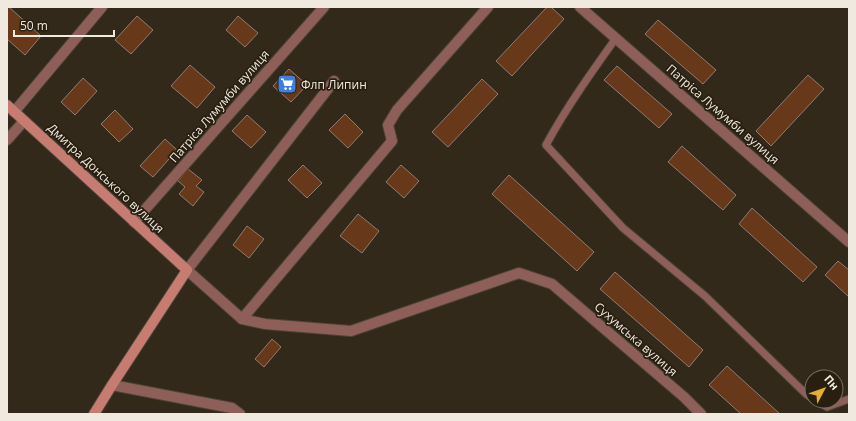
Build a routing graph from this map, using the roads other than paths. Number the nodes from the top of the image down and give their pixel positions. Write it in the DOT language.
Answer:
graph roads {
  1 [pos="102,7"];
  2 [pos="324,7"];
  3 [pos="488,7"];
  4 [pos="580,7"];
  5 [pos="616,38"];
  6 [pos="334,81"];
  7 [pos="11,108"];
  8 [pos="24,121"];
  9 [pos="7,140"];
  10 [pos="134,222"];
  11 [pos="849,242"];
  12 [pos="187,270"];
  13 [pos="242,320"];
  14 [pos="112,385"];
  15 [pos="804,392"];
  16 [pos="94,414"];
  17 [pos="240,414"];
  18 [pos="701,414"];
  1 -- 7 [label="street"];
  2 -- 10 [label="street, Патріса Лумумби вулиця"];
  3 -- 13 [label="street"];
  4 -- 5 [label="street, Патріса Лумумби вулиця"];
  5 -- 11 [label="street, Патріса Лумумби вулиця"];
  5 -- 15 [label="lane"];
  6 -- 12 [label="street"];
  7 -- 8 [label="street, Дмитра Донського вулиця"];
  8 -- 9 [label="street"];
  8 -- 10 [label="street, Дмитра Донського вулиця"];
  10 -- 12 [label="street, Дмитра Донського вулиця"];
  12 -- 13 [label="street"];
  12 -- 14 [label="street"];
  13 -- 18 [label="street, Сухумська вулиця"];
  14 -- 16 [label="street"];
  14 -- 17 [label="street"];
}
